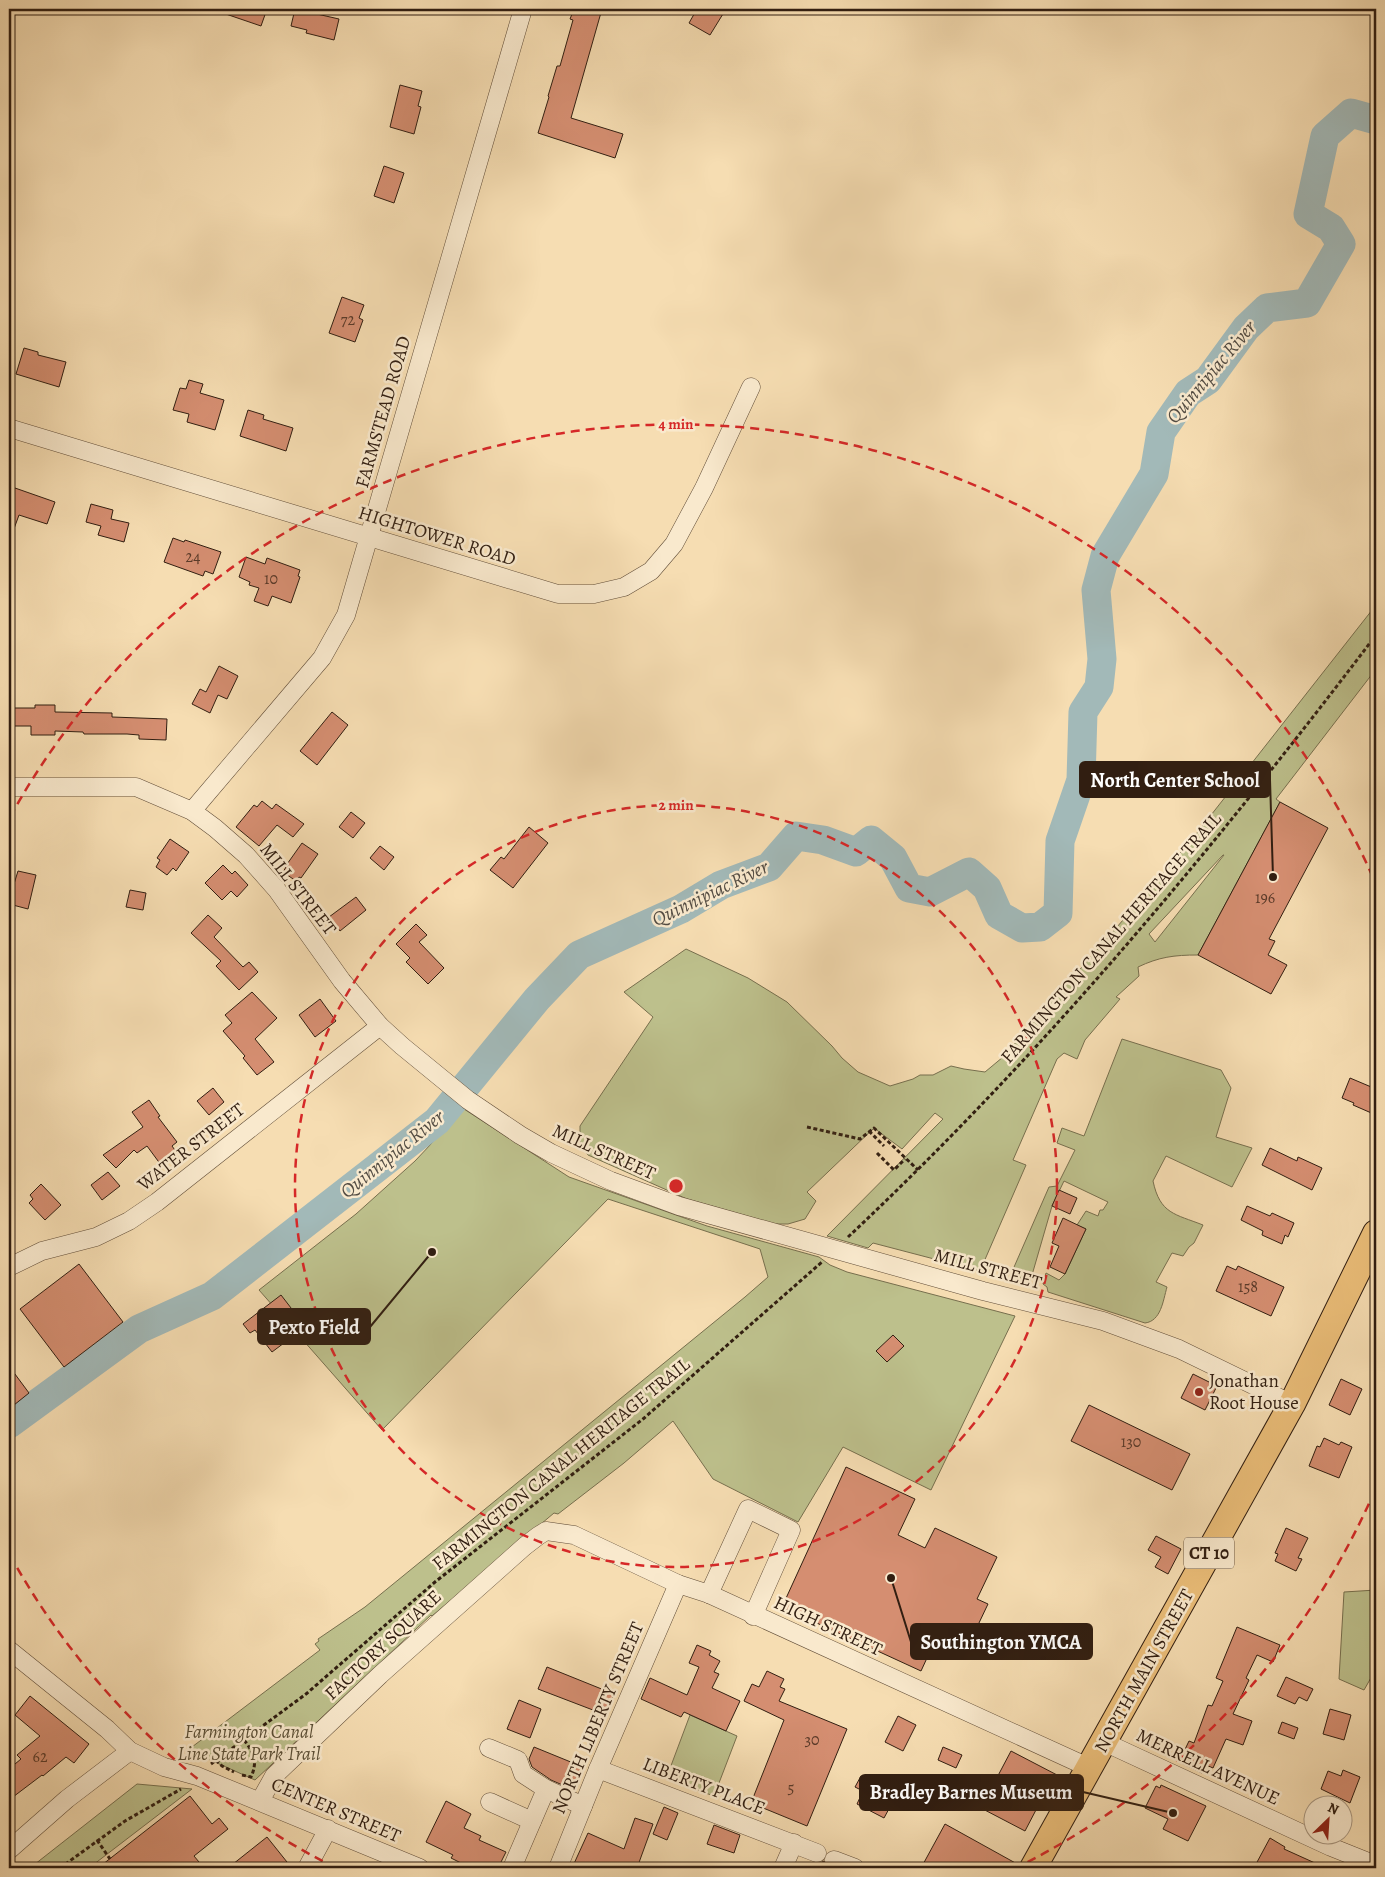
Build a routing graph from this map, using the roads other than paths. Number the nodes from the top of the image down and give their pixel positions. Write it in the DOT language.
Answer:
graph roads {
  1 [pos="523,9"];
  2 [pos="751,387"];
  3 [pos="9,428"];
  4 [pos="368,537"];
  5 [pos="9,787"];
  6 [pos="192,811"];
  7 [pos="380,1026"];
  8 [pos="1376,1233"];
  9 [pos="9,1267"];
  10 [pos="1292,1404"];
  11 [pos="546,1531"];
  12 [pos="678,1584"];
  13 [pos="709,1594"];
  14 [pos="754,1616"];
  15 [pos="9,1650"];
  16 [pos="1104,1742"];
  17 [pos="489,1748"];
  18 [pos="130,1752"];
  19 [pos="1090,1768"];
  20 [pos="598,1769"];
  21 [pos="546,1789"];
  22 [pos="260,1802"];
  23 [pos="490,1802"];
  24 [pos="583,1806"];
  25 [pos="532,1821"];
  26 [pos="328,1829"];
  27 [pos="794,1843"];
  28 [pos="9,1850"];
  29 [pos="818,1853"];
  30 [pos="834,1860"];
  31 [pos="1376,1865"];
  32 [pos="307,1868"];
  33 [pos="420,1868"];
  34 [pos="512,1868"];
  35 [pos="558,1868"];
  36 [pos="783,1868"];
  37 [pos="855,1868"];
  38 [pos="1033,1868"];
  1 -- 4 [label="street, FARMSTEAD ROAD"];
  2 -- 4 [label="street, HIGHTOWER ROAD"];
  3 -- 4 [label="street, HIGHTOWER ROAD"];
  4 -- 6 [label="street, FARMSTEAD ROAD"];
  5 -- 6 [label="street, MILL STREET"];
  6 -- 7 [label="street, MILL STREET"];
  7 -- 9 [label="street, WATER STREET"];
  7 -- 10 [label="street, MILL STREET"];
  8 -- 10 [label="highway, NORTH MAIN STREET / CT 10"];
  10 -- 16 [label="highway, NORTH MAIN STREET / CT 10"];
  11 -- 12 [label="street, HIGH STREET"];
  11 -- 22 [label="street, FACTORY SQUARE"];
  12 -- 13 [label="street, HIGH STREET"];
  12 -- 20 [label="street, NORTH LIBERTY STREET"];
  13 -- 14 [label="street, HIGH STREET"];
  13 -- 14 [label="street"];
  14 -- 19 [label="street, HIGH STREET"];
  15 -- 18 [label="street, CENTER STREET"];
  16 -- 19 [label="highway, NORTH MAIN STREET / CT 10"];
  16 -- 31 [label="street, MERRELL AVENUE"];
  17 -- 21 [label="street"];
  18 -- 22 [label="street, CENTER STREET"];
  18 -- 28 [label="street"];
  19 -- 38 [label="highway, NORTH MAIN STREET / CT 10"];
  20 -- 24 [label="street, NORTH LIBERTY STREET"];
  20 -- 27 [label="street, LIBERTY PLACE"];
  21 -- 24 [label="street"];
  21 -- 25 [label="street"];
  22 -- 26 [label="street, CENTER STREET"];
  23 -- 25 [label="street"];
  24 -- 35 [label="street, NORTH LIBERTY STREET"];
  25 -- 34 [label="street"];
  26 -- 32 [label="street"];
  26 -- 33 [label="street, CENTER STREET"];
  27 -- 29 [label="street, LIBERTY PLACE"];
  27 -- 36 [label="street"];
  30 -- 37 [label="street"];
}
